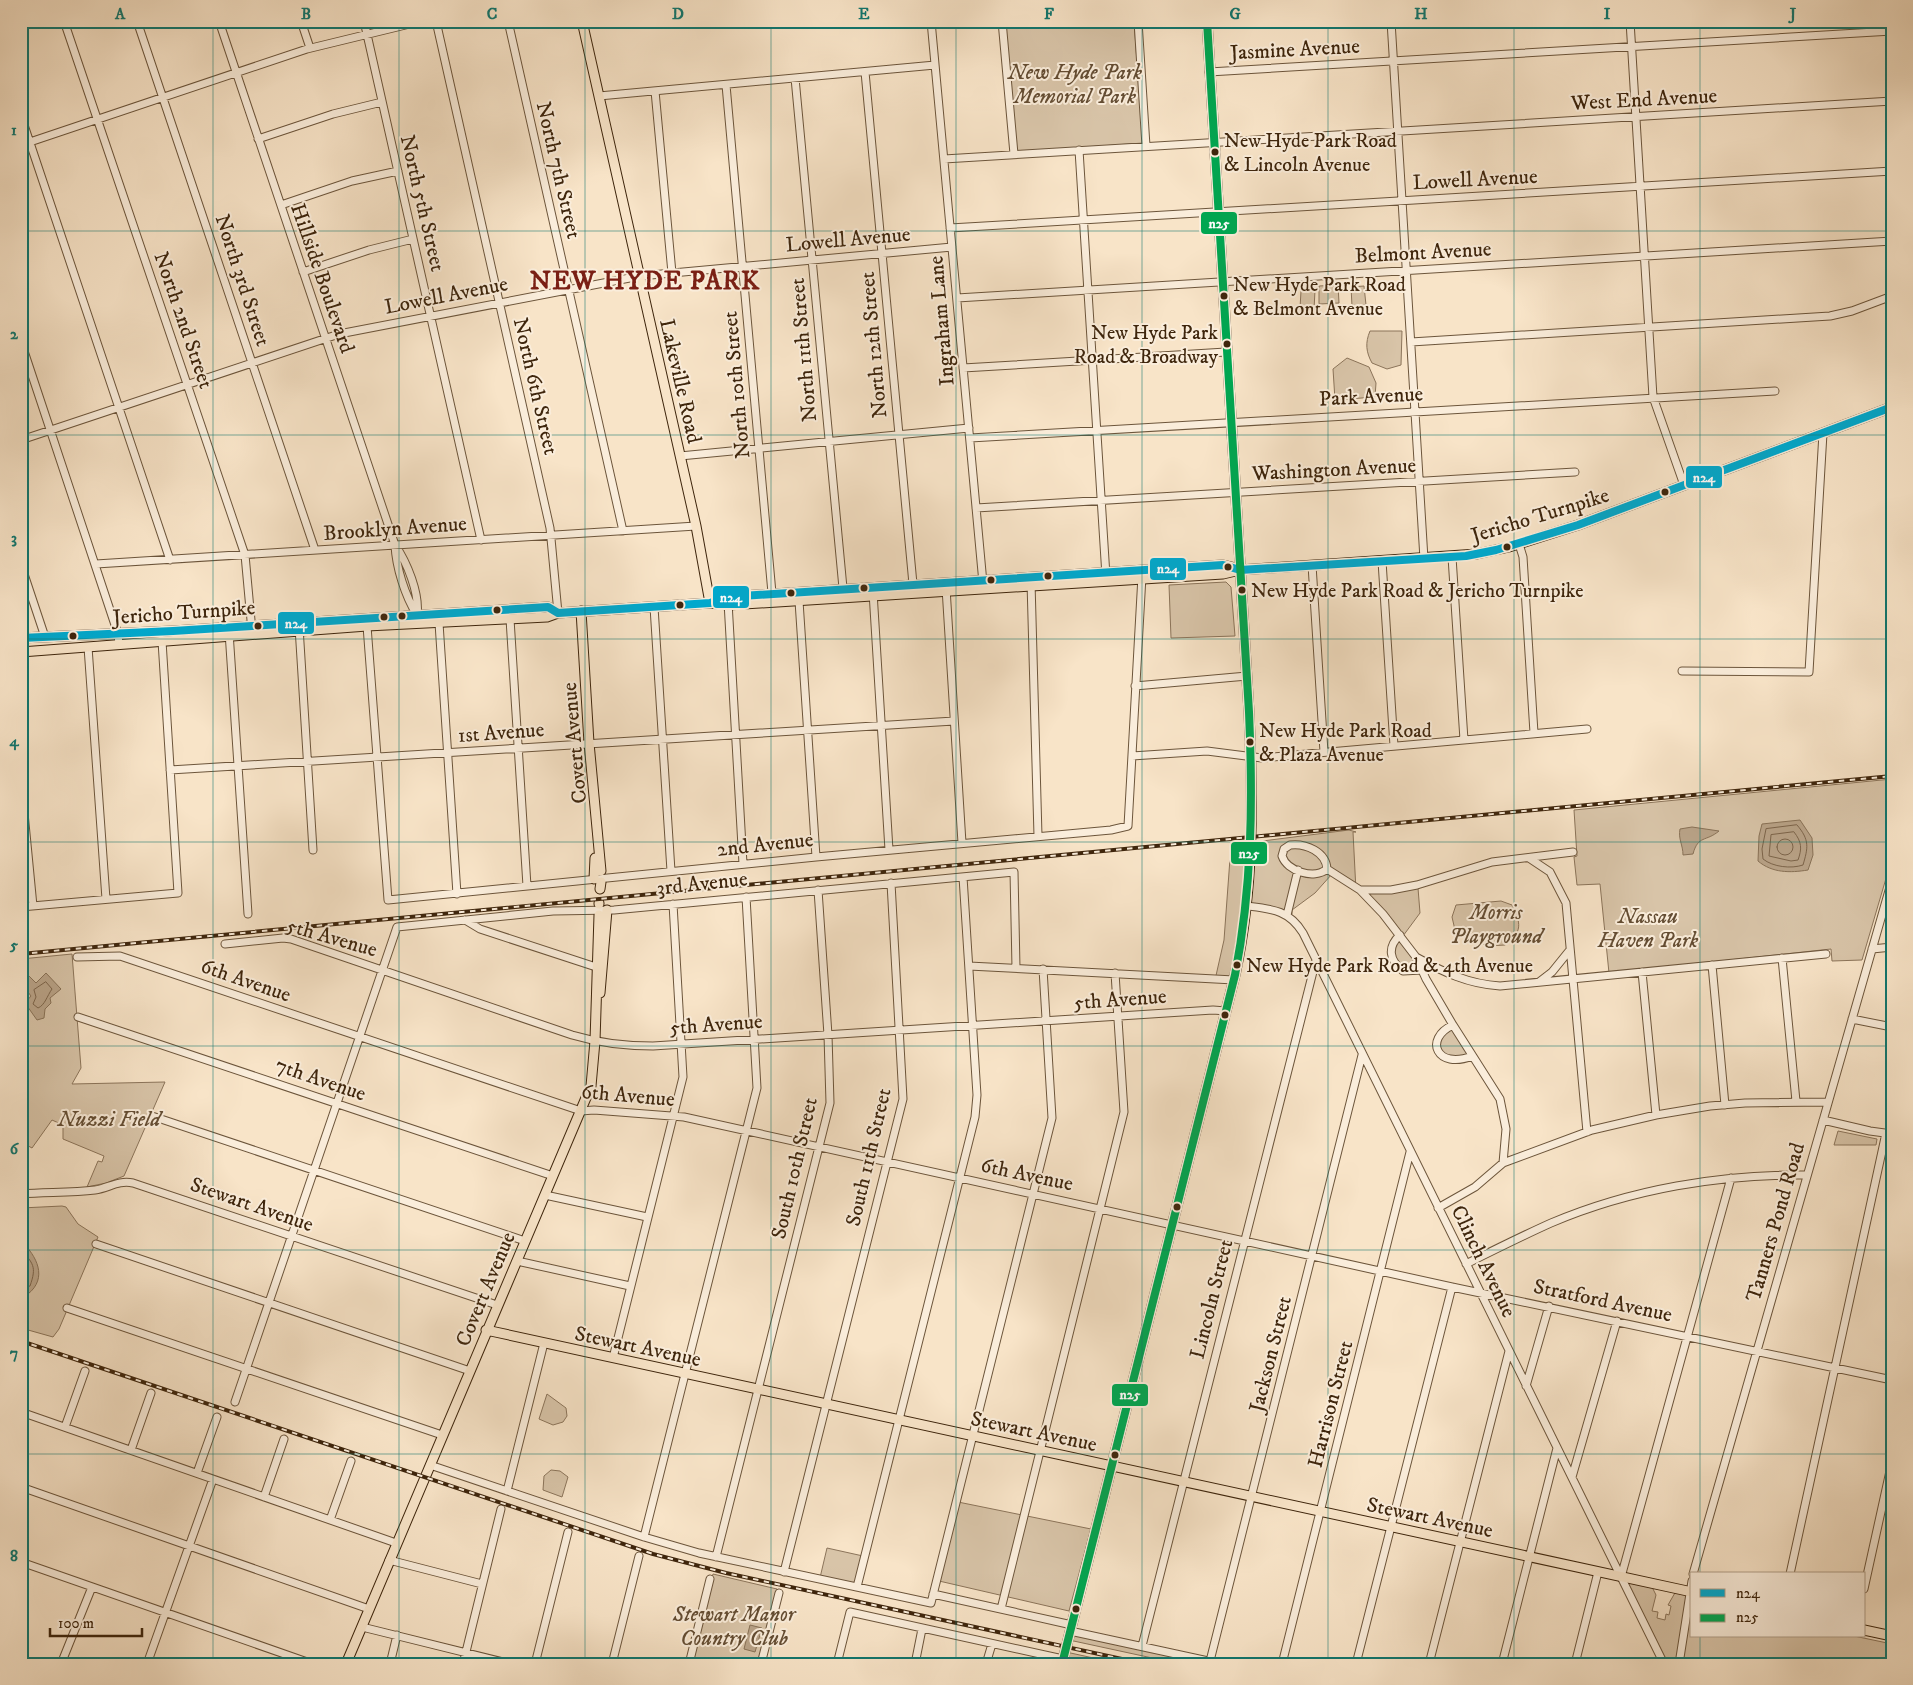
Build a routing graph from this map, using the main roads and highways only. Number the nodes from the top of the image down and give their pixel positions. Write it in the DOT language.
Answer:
graph roads {
  1 [pos="582,21"];
  2 [pos="1207,21"];
  3 [pos="1892,407"];
  4 [pos="1240,570"];
  5 [pos="913,584"];
  6 [pos="946,587"];
  7 [pos="873,592"];
  8 [pos="892,595"];
  9 [pos="727,601"];
  10 [pos="710,603"];
  11 [pos="581,611"];
  12 [pos="558,613"];
  13 [pos="439,618"];
  14 [pos="418,619"];
  15 [pos="299,626"];
  16 [pos="229,631"];
  17 [pos="21,638"];
  18 [pos="21,652"];
  19 [pos="592,778"];
  20 [pos="601,871"];
  21 [pos="598,884"];
  22 [pos="596,1015"];
  23 [pos="486,1330"];
  24 [pos="1112,1466"];
  25 [pos="1690,1592"];
  26 [pos="1866,1630"];
  27 [pos="1892,1636"];
  28 [pos="1063,1662"];
  29 [pos="346,1664"];
  1 -- 10 [label="main road, Lakeville Road"];
  2 -- 4 [label="main road"];
  3 -- 4 [label="main road, Jericho Turnpike"];
  4 -- 6 [label="main road, Jericho Turnpike"];
  4 -- 24 [label="main road"];
  5 -- 6 [label="main road, Jericho Turnpike"];
  5 -- 7 [label="main road, Jericho Turnpike"];
  5 -- 8 [label="main road"];
  6 -- 8 [label="main road, Jericho Turnpike"];
  7 -- 8 [label="main road, Jericho Turnpike"];
  7 -- 9 [label="main road, Jericho Turnpike"];
  7 -- 9 [label="main road, Jericho Turnpike"];
  9 -- 10 [label="main road, Jericho Turnpike"];
  10 -- 11 [label="main road, Jericho Turnpike"];
  11 -- 12 [label="main road, Jericho Turnpike"];
  11 -- 19 [label="main road, Covert Avenue"];
  12 -- 13 [label="main road, Jericho Turnpike"];
  12 -- 13 [label="main road, Jericho Turnpike"];
  13 -- 14 [label="main road, Jericho Turnpike"];
  14 -- 15 [label="main road, Jericho Turnpike"];
  14 -- 15 [label="main road, Jericho Turnpike"];
  15 -- 16 [label="main road, Jericho Turnpike"];
  16 -- 17 [label="main road, Jericho Turnpike"];
  16 -- 18 [label="main road, Jericho Turnpike"];
  19 -- 20 [label="main road, Covert Avenue"];
  19 -- 21 [label="main road"];
  22 -- 22 [label="main road, Covert Avenue"];
  22 -- 23 [label="main road, Covert Avenue"];
  23 -- 24 [label="main road, Stewart Avenue"];
  23 -- 29 [label="main road, Covert Avenue"];
  24 -- 25 [label="main road, Stewart Avenue"];
  24 -- 28 [label="main road"];
  26 -- 27 [label="main road"];
}
